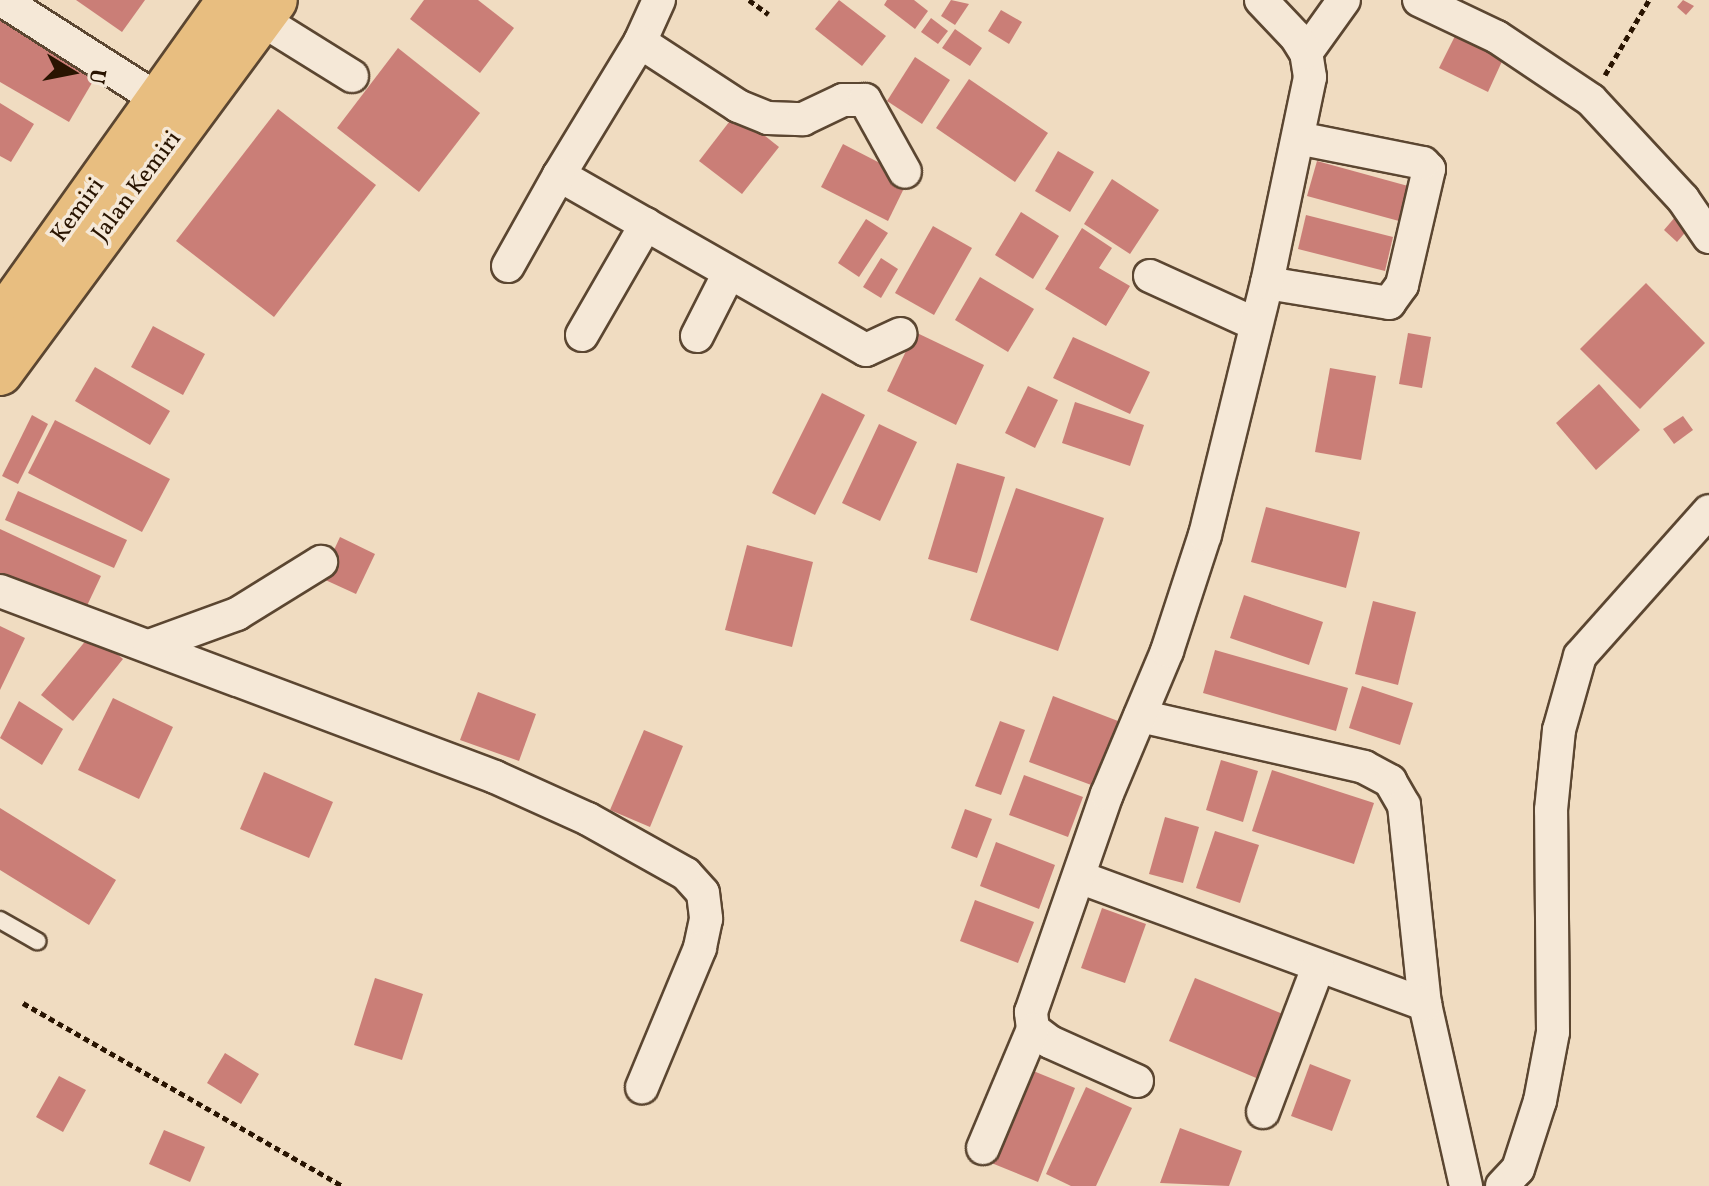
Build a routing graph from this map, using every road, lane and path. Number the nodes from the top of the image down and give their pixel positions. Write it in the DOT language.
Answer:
graph roads {
  1 [pos="2,0"];
  2 [pos="659,0"];
  3 [pos="749,0"];
  4 [pos="1261,0"];
  5 [pos="1344,0"];
  6 [pos="1649,0"];
  7 [pos="1428,2"];
  8 [pos="256,7"];
  9 [pos="768,14"];
  10 [pos="640,42"];
  11 [pos="1306,53"];
  12 [pos="352,76"];
  13 [pos="159,100"];
  14 [pos="1591,100"];
  15 [pos="1298,138"];
  16 [pos="905,172"];
  17 [pos="559,175"];
  18 [pos="646,224"];
  19 [pos="1709,237"];
  20 [pos="508,266"];
  21 [pos="729,273"];
  22 [pos="1150,276"];
  23 [pos="1267,283"];
  24 [pos="0,322"];
  25 [pos="1253,323"];
  26 [pos="901,334"];
  27 [pos="582,335"];
  28 [pos="697,336"];
  29 [pos="0,373"];
  30 [pos="1709,511"];
  31 [pos="321,562"];
  32 [pos="0,591"];
  33 [pos="149,646"];
  34 [pos="1140,716"];
  35 [pos="1079,877"];
  36 [pos="0,920"];
  37 [pos="37,941"];
  38 [pos="1318,967"];
  39 [pos="23,1003"];
  40 [pos="1425,1004"];
  41 [pos="1033,1029"];
  42 [pos="1137,1081"];
  43 [pos="642,1087"];
  44 [pos="1263,1112"];
  45 [pos="983,1148"];
  46 [pos="342,1186"];
  47 [pos="1466,1186"];
  48 [pos="1502,1186"];
  1 -- 13 [label="street"];
  2 -- 10 [label="street"];
  3 -- 9 [label="path"];
  4 -- 11 [label="street"];
  5 -- 11 [label="street"];
  6 -- 14 [label="path"];
  7 -- 14 [label="street"];
  8 -- 12 [label="street"];
  8 -- 13 [label="highway, Jalan Kemiri"];
  8 -- 29 [label="highway, Jalan Kemiri"];
  10 -- 16 [label="street"];
  10 -- 17 [label="street"];
  11 -- 15 [label="street"];
  13 -- 24 [label="highway, Kemiri"];
  14 -- 19 [label="street"];
  15 -- 23 [label="street"];
  15 -- 23 [label="street"];
  17 -- 18 [label="street"];
  17 -- 20 [label="street"];
  18 -- 21 [label="street"];
  18 -- 27 [label="street"];
  21 -- 26 [label="street"];
  21 -- 28 [label="street"];
  22 -- 25 [label="street"];
  23 -- 25 [label="street"];
  25 -- 34 [label="street"];
  30 -- 48 [label="street"];
  31 -- 33 [label="street"];
  32 -- 33 [label="street"];
  33 -- 43 [label="street"];
  34 -- 35 [label="street"];
  34 -- 40 [label="street"];
  35 -- 38 [label="street"];
  35 -- 41 [label="street"];
  36 -- 37 [label="lane"];
  38 -- 40 [label="street"];
  38 -- 44 [label="street"];
  39 -- 46 [label="path"];
  40 -- 47 [label="street"];
  41 -- 42 [label="street"];
  41 -- 45 [label="street"];
}
